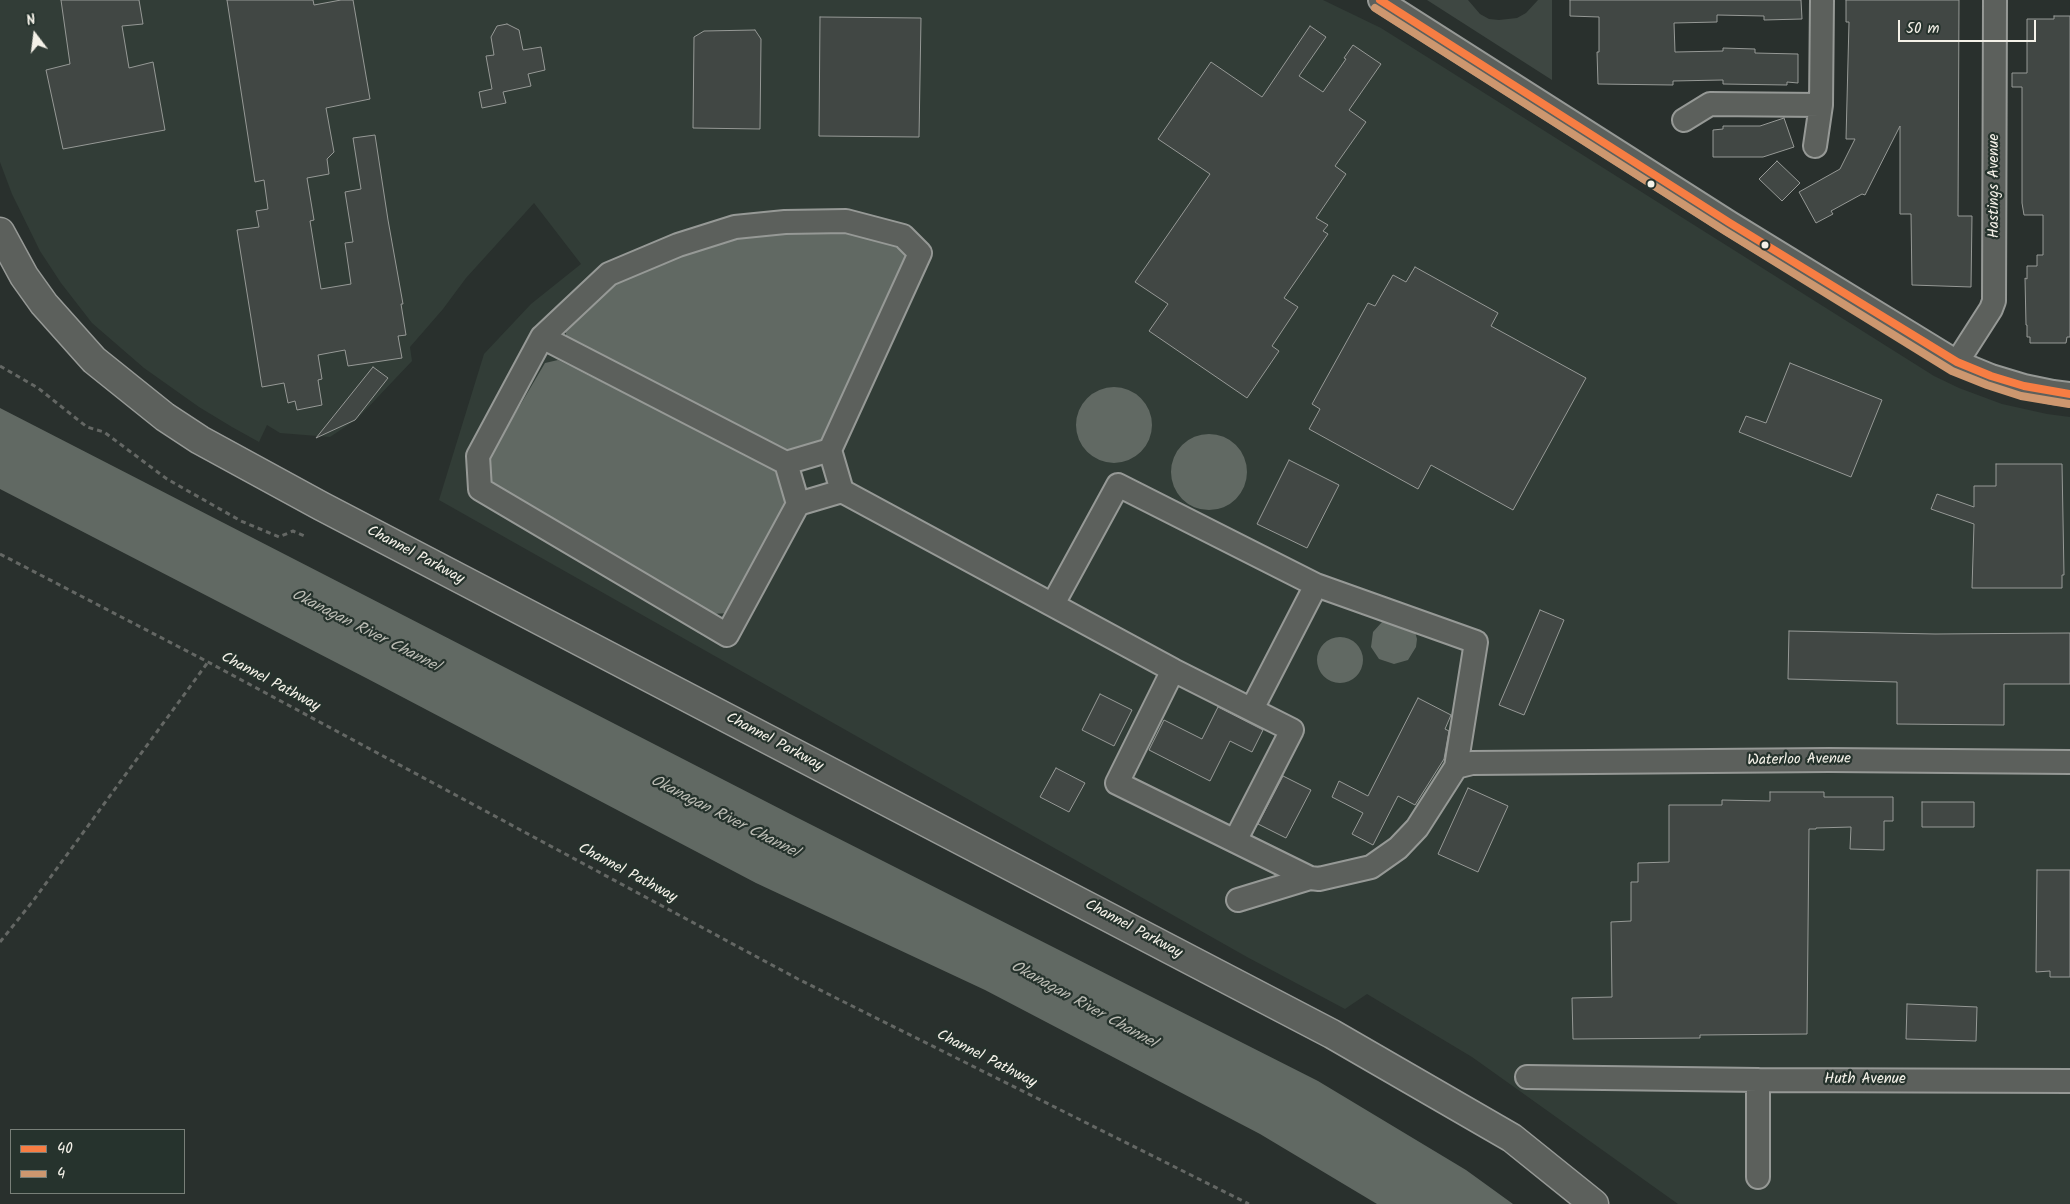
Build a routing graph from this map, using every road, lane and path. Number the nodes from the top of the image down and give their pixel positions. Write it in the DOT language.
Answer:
graph roads {
  1 [pos="1380,0"];
  2 [pos="1822,0"];
  3 [pos="1995,0"];
  4 [pos="1821,105"];
  5 [pos="1684,120"];
  6 [pos="1815,146"];
  7 [pos="0,232"];
  8 [pos="542,336"];
  9 [pos="1957,362"];
  10 [pos="0,366"];
  11 [pos="2070,394"];
  12 [pos="830,450"];
  13 [pos="786,463"];
  14 [pos="842,491"];
  15 [pos="798,504"];
  16 [pos="306,537"];
  17 [pos="0,554"];
  18 [pos="1316,585"];
  19 [pos="1053,604"];
  20 [pos="208,662"];
  21 [pos="1173,670"];
  22 [pos="1252,709"];
  23 [pos="2070,762"];
  24 [pos="1456,767"];
  25 [pos="1235,841"];
  26 [pos="1310,878"];
  27 [pos="1238,900"];
  28 [pos="0,942"];
  29 [pos="1527,1077"];
  30 [pos="1758,1080"];
  31 [pos="2070,1081"];
  32 [pos="1758,1177"];
  33 [pos="1249,1204"];
  34 [pos="1594,1204"];
  1 -- 9 [label="street"];
  2 -- 4 [label="street"];
  3 -- 9 [label="street, Hastings Avenue"];
  4 -- 5 [label="street"];
  4 -- 6 [label="street"];
  7 -- 34 [label="highway, Channel Parkway"];
  8 -- 12 [label="street"];
  8 -- 13 [label="street"];
  8 -- 15 [label="street"];
  9 -- 11 [label="street"];
  10 -- 16 [label="path"];
  12 -- 13 [label="street"];
  12 -- 14 [label="street"];
  13 -- 15 [label="street"];
  14 -- 15 [label="street"];
  14 -- 19 [label="street"];
  17 -- 20 [label="path, Channel Pathway"];
  18 -- 19 [label="street"];
  18 -- 22 [label="street"];
  18 -- 24 [label="street"];
  19 -- 21 [label="street"];
  20 -- 28 [label="path"];
  20 -- 33 [label="path, Channel Pathway"];
  21 -- 22 [label="street"];
  21 -- 25 [label="street"];
  22 -- 25 [label="street"];
  23 -- 24 [label="street, Waterloo Avenue"];
  24 -- 26 [label="street"];
  25 -- 26 [label="street"];
  26 -- 27 [label="street"];
  29 -- 30 [label="street, Huth Avenue"];
  30 -- 31 [label="street, Huth Avenue"];
  30 -- 32 [label="street"];
}
